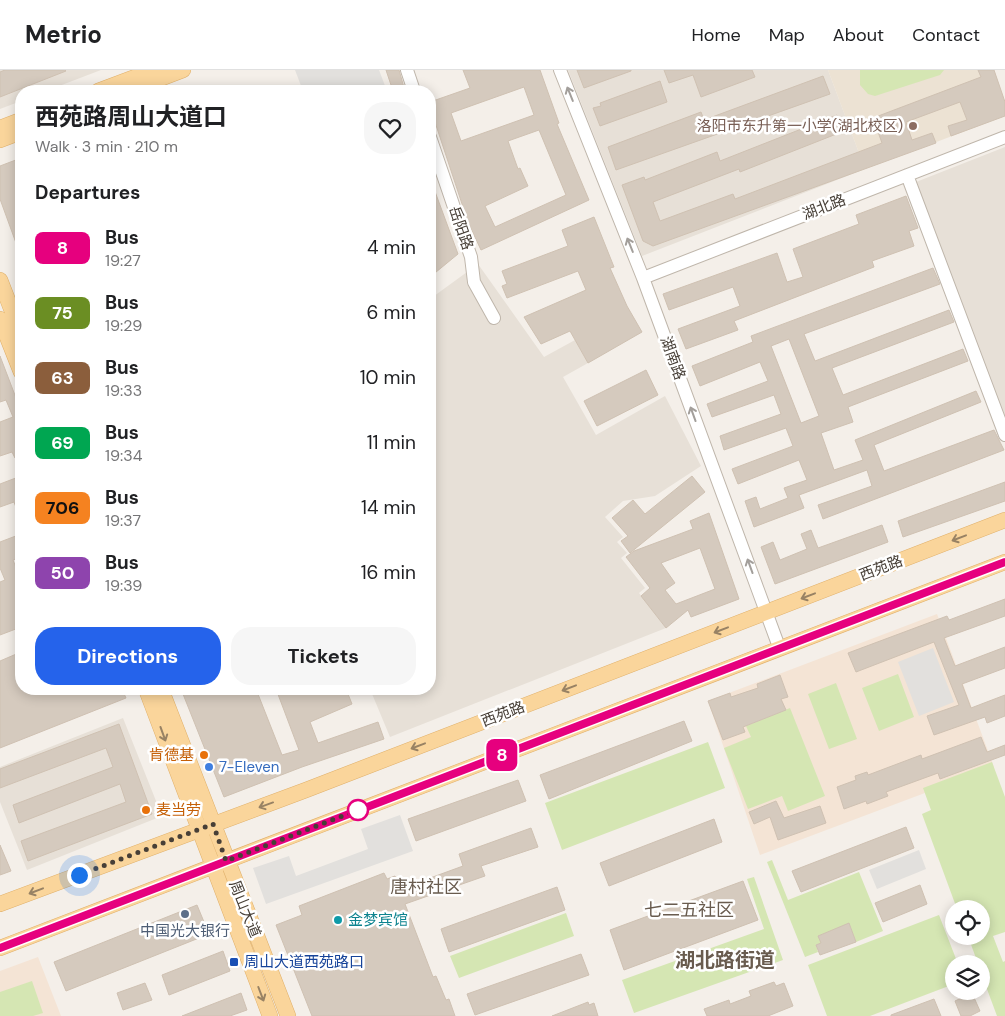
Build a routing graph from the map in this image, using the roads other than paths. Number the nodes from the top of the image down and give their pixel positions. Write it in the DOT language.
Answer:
graph roads {
  1 [pos="154,70"];
  2 [pos="183,70"];
  3 [pos="407,70"];
  4 [pos="560,70"];
  5 [pos="114,85"];
  6 [pos="144,85"];
  7 [pos="412,85"];
  8 [pos="15,122"];
  9 [pos="0,128"];
  10 [pos="15,134"];
  11 [pos="1005,137"];
  12 [pos="0,140"];
  13 [pos="436,155"];
  14 [pos="907,175"];
  15 [pos="643,278"];
  16 [pos="0,280"];
  17 [pos="494,318"];
  18 [pos="0,319"];
  19 [pos="15,319"];
  20 [pos="15,357"];
  21 [pos="1005,435"];
  22 [pos="1005,520"];
  23 [pos="1005,562"];
  24 [pos="767,612"];
  25 [pos="780,647"];
  26 [pos="148,695"];
  27 [pos="163,695"];
  28 [pos="213,824"];
  29 [pos="198,830"];
  30 [pos="226,861"];
  31 [pos="212,867"];
  32 [pos="0,904"];
  33 [pos="0,948"];
  34 [pos="270,1016"];
  35 [pos="288,1016"];
  1 -- 5 [label="main road"];
  2 -- 6 [label="main road"];
  3 -- 7 [label="street"];
  15 -- 4 [label="street, 湖南路, one-way"];
  8 -- 9 [label="main road"];
  10 -- 12 [label="main road"];
  11 -- 14 [label="street, 湖北路"];
  13 -- 17 [label="street, 岳阳路"];
  14 -- 15 [label="street, 湖北路"];
  14 -- 21 [label="street"];
  24 -- 15 [label="street, 湖南路, one-way"];
  16 -- 19 [label="main road"];
  18 -- 20 [label="main road"];
  22 -- 24 [label="main road, 西苑路, one-way"];
  23 -- 25 [label="main road"];
  24 -- 25 [label="street, 湖南路"];
  24 -- 28 [label="main road, 西苑路, one-way"];
  25 -- 30 [label="main road"];
  26 -- 29 [label="main road, 周山大道, one-way"];
  27 -- 28 [label="main road, 周山大道"];
  28 -- 29 [label="main road, 西苑路"];
  28 -- 30 [label="main road, 周山大道"];
  29 -- 31 [label="main road, 周山大道"];
  29 -- 32 [label="main road, 西苑路, one-way"];
  30 -- 31 [label="main road"];
  30 -- 35 [label="main road, 周山大道"];
  31 -- 33 [label="main road"];
  31 -- 34 [label="main road, 周山大道, one-way"];
}
